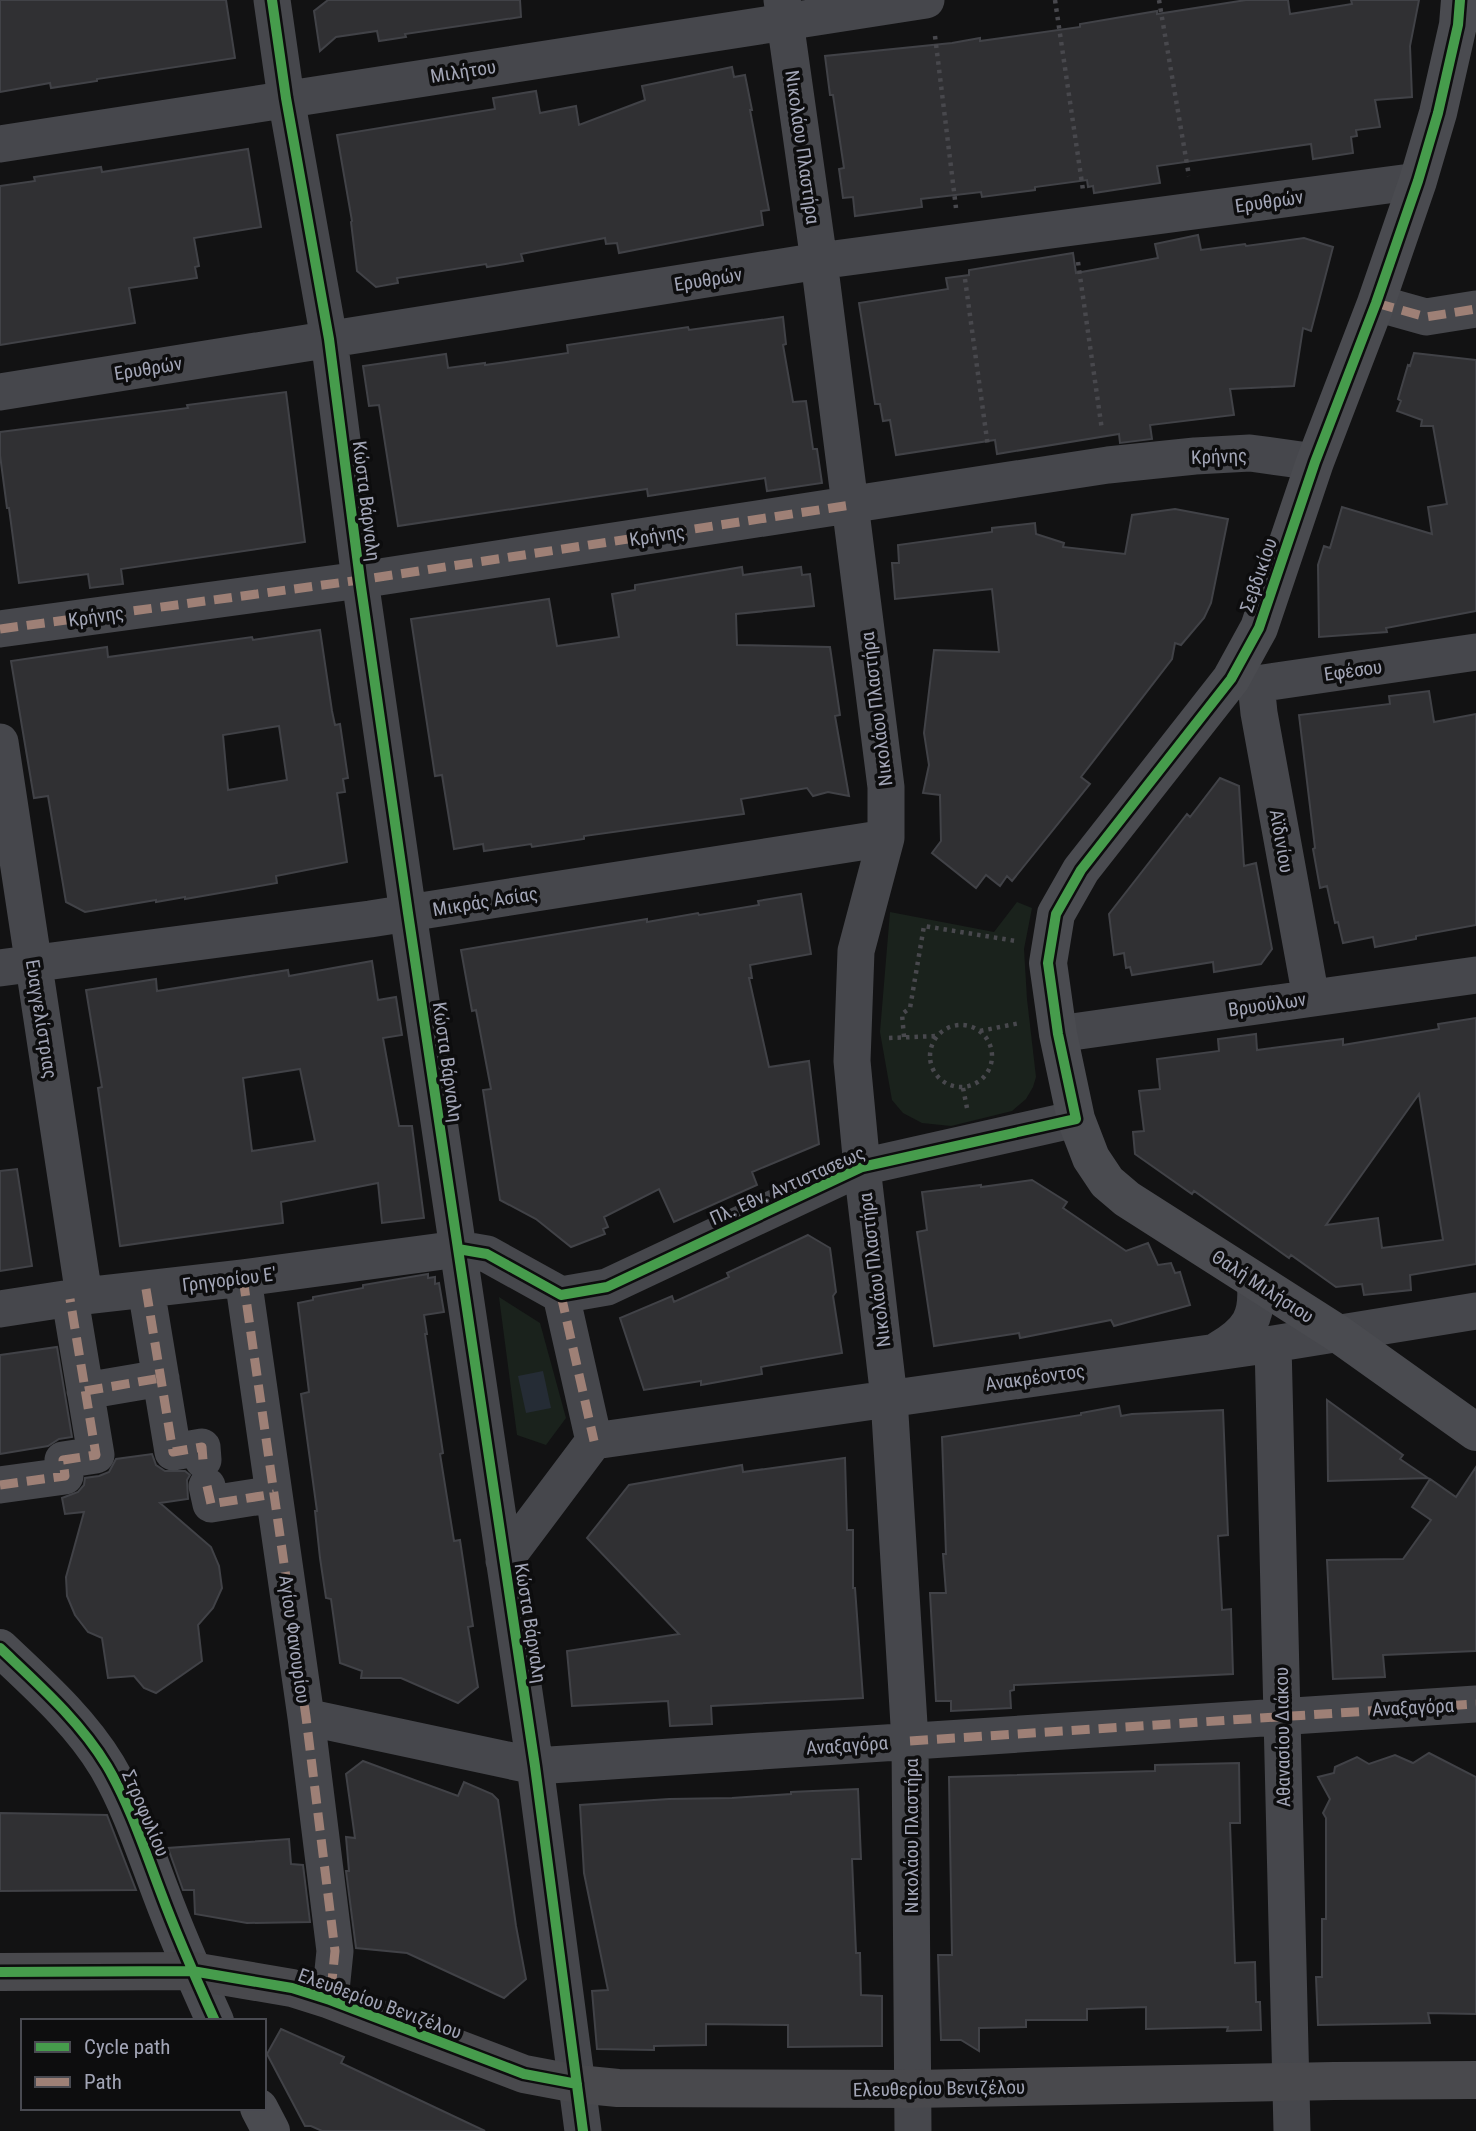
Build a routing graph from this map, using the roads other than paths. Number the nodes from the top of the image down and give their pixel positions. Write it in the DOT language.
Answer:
graph roads {
  1 [pos="272,0"];
  2 [pos="1460,0"];
  3 [pos="784,11"];
  4 [pos="930,16"];
  5 [pos="286,98"];
  6 [pos="0,144"];
  7 [pos="1418,181"];
  8 [pos="820,261"];
  9 [pos="1376,303"];
  10 [pos="1476,309"];
  11 [pos="329,339"];
  12 [pos="0,392"];
  13 [pos="1315,462"];
  14 [pos="851,505"];
  15 [pos="360,580"];
  16 [pos="0,629"];
  17 [pos="1476,652"];
  18 [pos="1243,682"];
  19 [pos="0,742"];
  20 [pos="886,838"];
  21 [pos="408,913"];
  22 [pos="17,966"];
  23 [pos="1476,975"];
  24 [pos="1311,998"];
  25 [pos="1058,1034"];
  26 [pos="1076,1119"];
  27 [pos="862,1167"];
  28 [pos="458,1249"];
  29 [pos="243,1278"];
  30 [pos="1255,1280"];
  31 [pos="146,1289"];
  32 [pos="561,1295"];
  33 [pos="77,1298"];
  34 [pos="0,1309"];
  35 [pos="1476,1311"];
  36 [pos="1337,1333"];
  37 [pos="1273,1344"];
  38 [pos="1219,1350"];
  39 [pos="161,1378"];
  40 [pos="85,1391"];
  41 [pos="889,1398"];
  42 [pos="1476,1432"];
  43 [pos="594,1441"];
  44 [pos="0,1485"];
  45 [pos="274,1493"];
  46 [pos="504,1561"];
  47 [pos="0,1648"];
  48 [pos="1476,1703"];
  49 [pos="1281,1715"];
  50 [pos="306,1717"];
  51 [pos="910,1741"];
  52 [pos="535,1766"];
  53 [pos="192,1971"];
  54 [pos="0,1972"];
  55 [pos="330,2000"];
  56 [pos="214,2019"];
  57 [pos="1476,2080"];
  58 [pos="1292,2081"];
  59 [pos="577,2084"];
  60 [pos="913,2090"];
  61 [pos="260,2110"];
  62 [pos="271,2131"];
  63 [pos="583,2131"];
  64 [pos="913,2131"];
  65 [pos="1292,2131"];
  1 -- 5 [label="street, Κώστα Βάρναλη"];
  2 -- 7 [label="street, Σεβδικίου"];
  3 -- 4 [label="street, Μιλήτου"];
  3 -- 5 [label="street, Μιλήτου"];
  3 -- 8 [label="street, Νικολάου Πλαστήρα"];
  5 -- 6 [label="street, Μιλήτου"];
  5 -- 11 [label="street, Κώστα Βάρναλη"];
  7 -- 8 [label="street, Ερυθρών"];
  7 -- 9 [label="street, Σεβδικίου"];
  8 -- 11 [label="street, Ερυθρών"];
  8 -- 14 [label="street, Νικολάου Πλαστήρα"];
  9 -- 10 [label="street"];
  9 -- 13 [label="street, Σεβδικίου"];
  11 -- 12 [label="street, Ερυθρών"];
  11 -- 15 [label="street, Κώστα Βάρναλη"];
  13 -- 14 [label="street, Κρήνης"];
  13 -- 18 [label="street, Σεβδικίου"];
  14 -- 15 [label="street, Κρήνης"];
  14 -- 20 [label="street, Νικολάου Πλαστήρα"];
  15 -- 16 [label="street, Κρήνης"];
  15 -- 21 [label="street, Κώστα Βάρναλη"];
  17 -- 18 [label="street, Εφέσου"];
  18 -- 24 [label="street, Αϊδινίου"];
  18 -- 25 [label="street, Σεβδικίου"];
  19 -- 22 [label="street, Ευαγγελίστριας"];
  20 -- 21 [label="street, Μικράς Ασίας"];
  20 -- 27 [label="street, Νικολάου Πλαστήρα"];
  21 -- 22 [label="street, Μικράς Ασίας"];
  21 -- 28 [label="street, Κώστα Βάρναλη"];
  22 -- 33 [label="street, Ευαγγελίστριας"];
  23 -- 24 [label="street, Βρυούλων"];
  24 -- 25 [label="street, Βρυούλων"];
  25 -- 26 [label="street, Σεβδικίου"];
  26 -- 27 [label="street, Πλ. Εθν. Αντιστασεως"];
  26 -- 30 [label="street, Θαλή Μιλήσιου"];
  27 -- 32 [label="street, Πλ. Εθν. Αντιστασεως"];
  27 -- 41 [label="street, Νικολάου Πλαστήρα"];
  28 -- 29 [label="street, Γρηγορίου Ε'"];
  28 -- 32 [label="street"];
  28 -- 46 [label="street, Κώστα Βάρναλη"];
  29 -- 31 [label="street, Γρηγορίου Ε'"];
  29 -- 45 [label="street, Αγίου Φανουρίου"];
  30 -- 36 [label="street, Θαλή Μιλήσιου"];
  30 -- 38 [label="street"];
  31 -- 33 [label="street, Γρηγορίου Ε'"];
  31 -- 39 [label="street"];
  32 -- 43 [label="street"];
  33 -- 34 [label="street, Γρηγορίου Ε'"];
  33 -- 40 [label="street, Ευαγγελίστριας"];
  35 -- 36 [label="street, Ανακρέοντος"];
  36 -- 37 [label="street, Ανακρέοντος"];
  36 -- 42 [label="street, Θαλή Μιλήσιου"];
  37 -- 38 [label="street, Ανακρέοντος"];
  37 -- 49 [label="street, Αθανασίου Διάκου"];
  38 -- 41 [label="street, Ανακρέοντος"];
  39 -- 40 [label="street"];
  39 -- 45 [label="street"];
  40 -- 44 [label="street, Ευαγγελίστριας"];
  41 -- 43 [label="street, Ανακρέοντος"];
  41 -- 51 [label="street, Νικολάου Πλαστήρα"];
  43 -- 46 [label="street"];
  45 -- 50 [label="street, Αγίου Φανουρίου"];
  46 -- 52 [label="street, Κώστα Βάρναλη"];
  47 -- 53 [label="street, Στροφυλίου"];
  48 -- 49 [label="street, Αναξαγόρα"];
  49 -- 51 [label="street, Αναξαγόρα"];
  49 -- 58 [label="street, Αθανασίου Διάκου"];
  50 -- 52 [label="street, Αναξαγόρα"];
  50 -- 55 [label="street, Αγίου Φανουρίου"];
  51 -- 52 [label="street, Αναξαγόρα"];
  51 -- 60 [label="street, Νικολάου Πλαστήρα"];
  52 -- 59 [label="street, Κώστα Βάρναλη"];
  53 -- 54 [label="main road, Ελευθερίου Βενιζέλου"];
  53 -- 55 [label="main road, Ελευθερίου Βενιζέλου"];
  53 -- 56 [label="street, Στροφυλίου"];
  55 -- 59 [label="main road, Ελευθερίου Βενιζέλου"];
  57 -- 58 [label="main road, Ελευθερίου Βενιζέλου"];
  58 -- 60 [label="main road, Ελευθερίου Βενιζέλου"];
  58 -- 65 [label="street, Αθανασίου Διάκου"];
  59 -- 60 [label="main road, Ελευθερίου Βενιζέλου"];
  59 -- 63 [label="street, Κώστα Βάρναλη"];
  60 -- 64 [label="street, Νικολάου Πλαστήρα"];
  61 -- 62 [label="street"];
}
